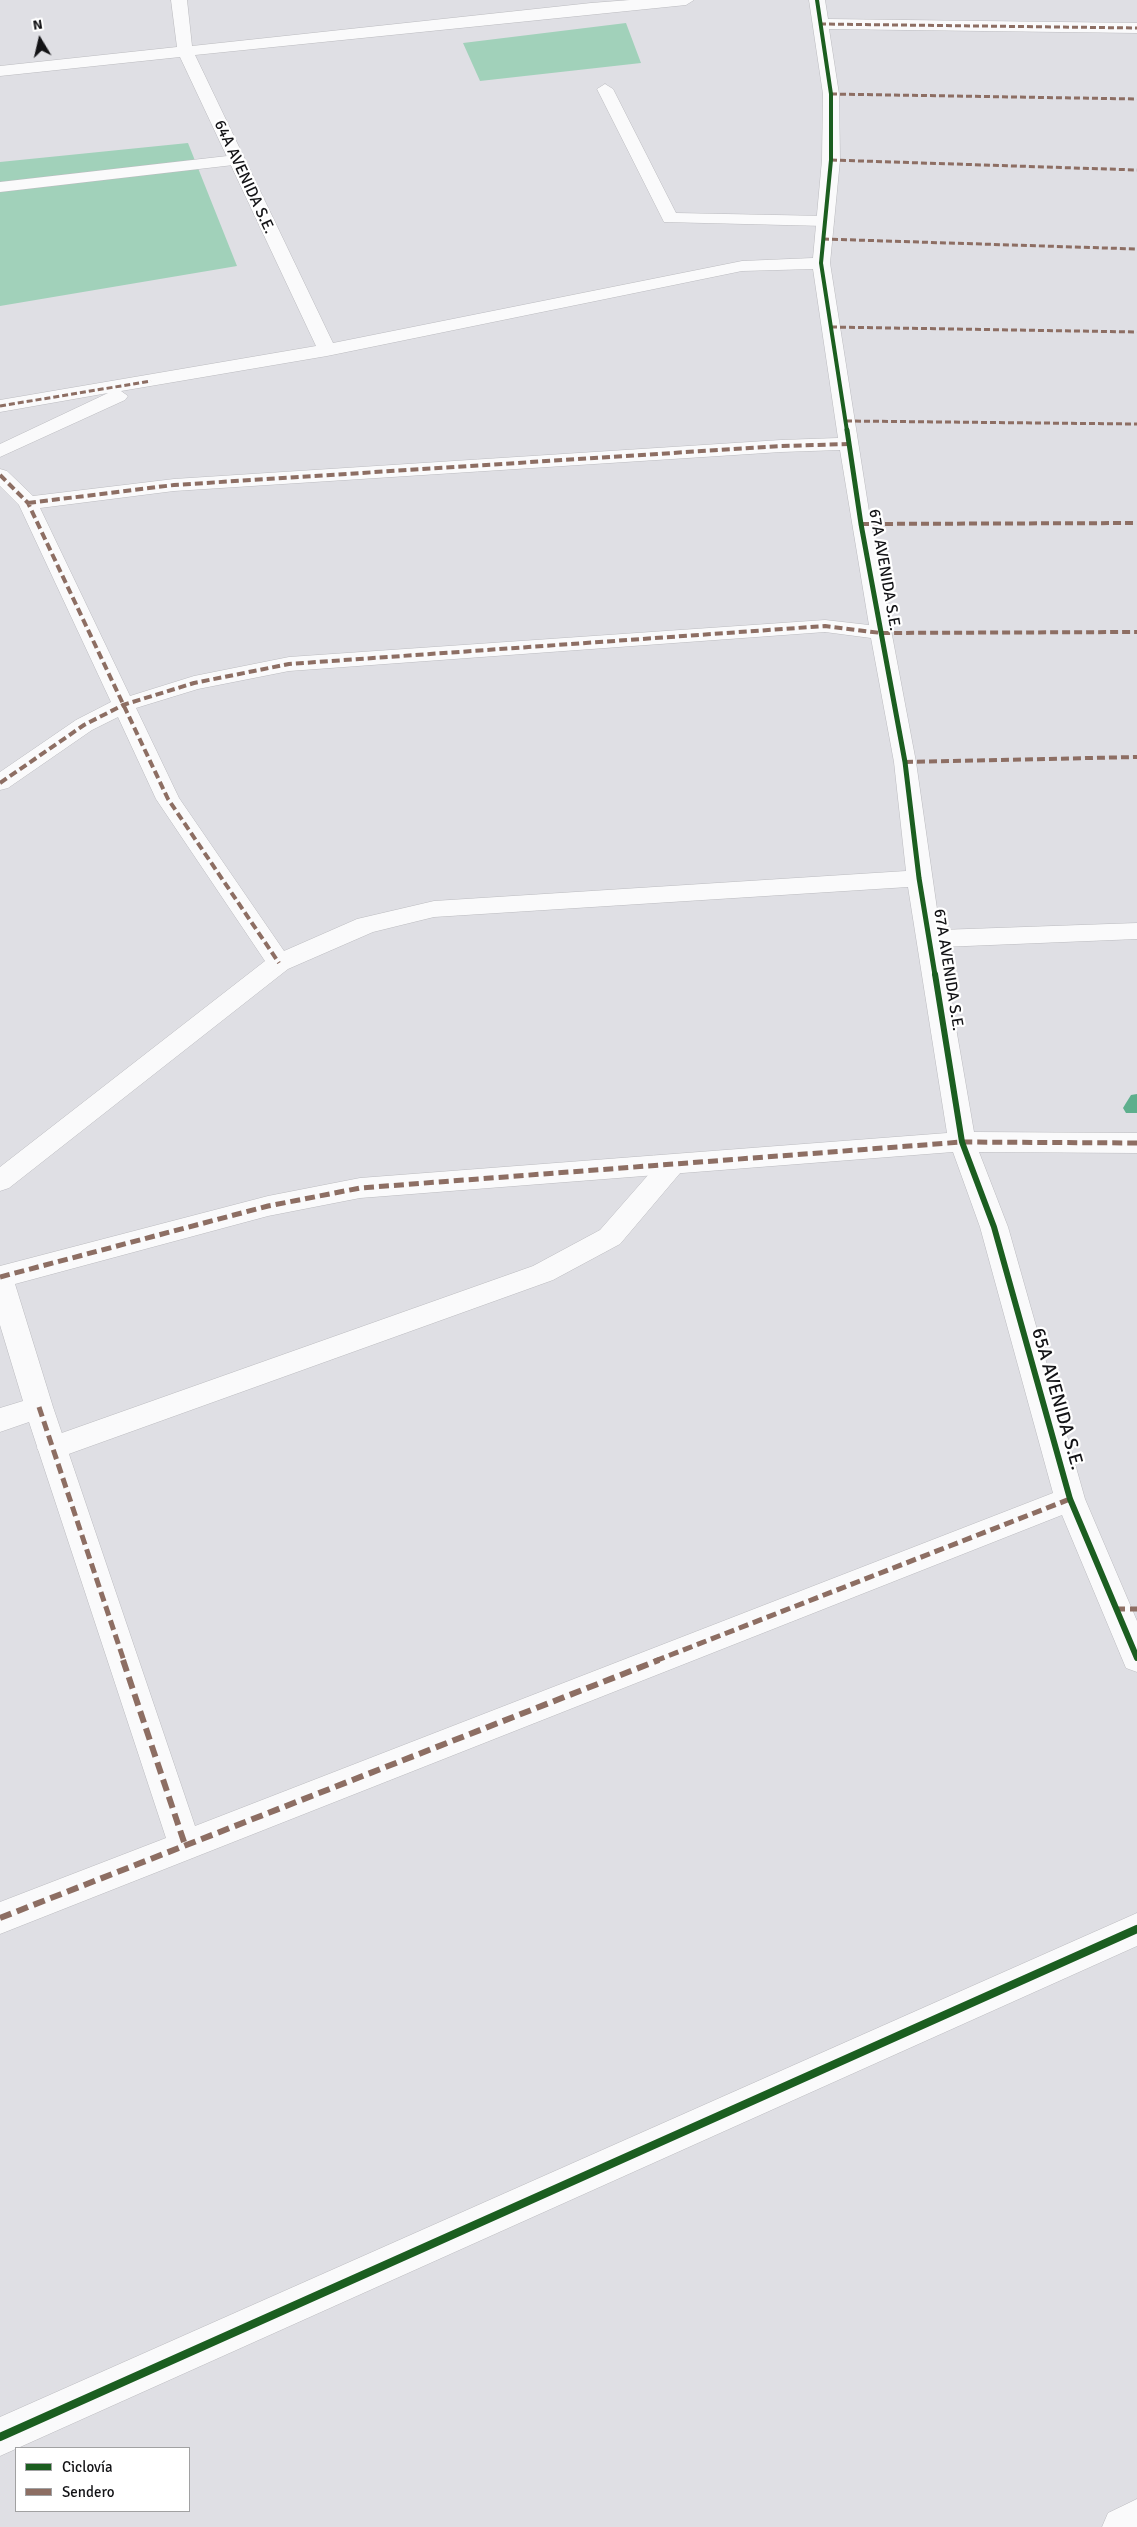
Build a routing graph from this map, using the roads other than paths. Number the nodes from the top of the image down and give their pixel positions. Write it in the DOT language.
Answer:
graph roads {
  1 [pos="179,0"];
  2 [pos="686,0"];
  3 [pos="817,0"];
  4 [pos="820,24"];
  5 [pos="1137,28"];
  6 [pos="185,51"];
  7 [pos="0,71"];
  8 [pos="605,89"];
  9 [pos="236,160"];
  10 [pos="0,187"];
  11 [pos="825,221"];
  12 [pos="821,263"];
  13 [pos="327,350"];
  14 [pos="151,381"];
  15 [pos="0,406"];
  16 [pos="849,444"];
  17 [pos="0,451"];
  18 [pos="0,475"];
  19 [pos="28,503"];
  20 [pos="882,633"];
  21 [pos="123,705"];
  22 [pos="0,783"];
  23 [pos="919,878"];
  24 [pos="1137,931"];
  25 [pos="929,939"];
  26 [pos="279,963"];
  27 [pos="962,1142"];
  28 [pos="1137,1144"];
  29 [pos="672,1165"];
  30 [pos="0,1180"];
  31 [pos="0,1278"];
  32 [pos="39,1407"];
  33 [pos="0,1420"];
  34 [pos="52,1448"];
  35 [pos="1070,1499"];
  36 [pos="1126,1609"];
  37 [pos="1137,1658"];
  38 [pos="185,1845"];
  39 [pos="0,1918"];
  40 [pos="1137,1929"];
  41 [pos="0,2437"];
  42 [pos="1137,2519"];
  43 [pos="1122,2527"];
  1 -- 6 [label="street, 64A AVENIDA S.E."];
  2 -- 6 [label="street"];
  3 -- 4 [label="street, 67A AVENIDA S.E."];
  4 -- 5 [label="street"];
  4 -- 11 [label="street, 67A AVENIDA S.E."];
  6 -- 7 [label="street"];
  6 -- 9 [label="street, 64A AVENIDA S.E."];
  8 -- 11 [label="street"];
  9 -- 10 [label="street"];
  9 -- 13 [label="street, 64A AVENIDA S.E."];
  11 -- 12 [label="street, 67A AVENIDA S.E."];
  12 -- 13 [label="street"];
  12 -- 16 [label="street, 67A AVENIDA S.E."];
  13 -- 14 [label="street"];
  14 -- 15 [label="street"];
  14 -- 17 [label="street"];
  16 -- 19 [label="street"];
  16 -- 20 [label="street, 67A AVENIDA S.E."];
  18 -- 19 [label="street"];
  19 -- 21 [label="street"];
  20 -- 21 [label="street"];
  20 -- 23 [label="street, 67A AVENIDA S.E."];
  21 -- 22 [label="street"];
  21 -- 26 [label="street"];
  23 -- 25 [label="street, 67A AVENIDA S.E."];
  23 -- 26 [label="street"];
  24 -- 25 [label="street"];
  25 -- 27 [label="street, 67A AVENIDA S.E."];
  26 -- 30 [label="street"];
  27 -- 28 [label="street"];
  27 -- 29 [label="street"];
  27 -- 35 [label="street, 65A AVENIDA S.E."];
  29 -- 31 [label="street"];
  29 -- 34 [label="street"];
  31 -- 32 [label="street"];
  32 -- 33 [label="street"];
  32 -- 34 [label="street"];
  34 -- 38 [label="street"];
  35 -- 36 [label="street, 65A AVENIDA S.E."];
  35 -- 38 [label="street"];
  36 -- 37 [label="street, 65A AVENIDA S.E."];
  38 -- 39 [label="street"];
  40 -- 41 [label="street"];
  42 -- 43 [label="street"];
}
